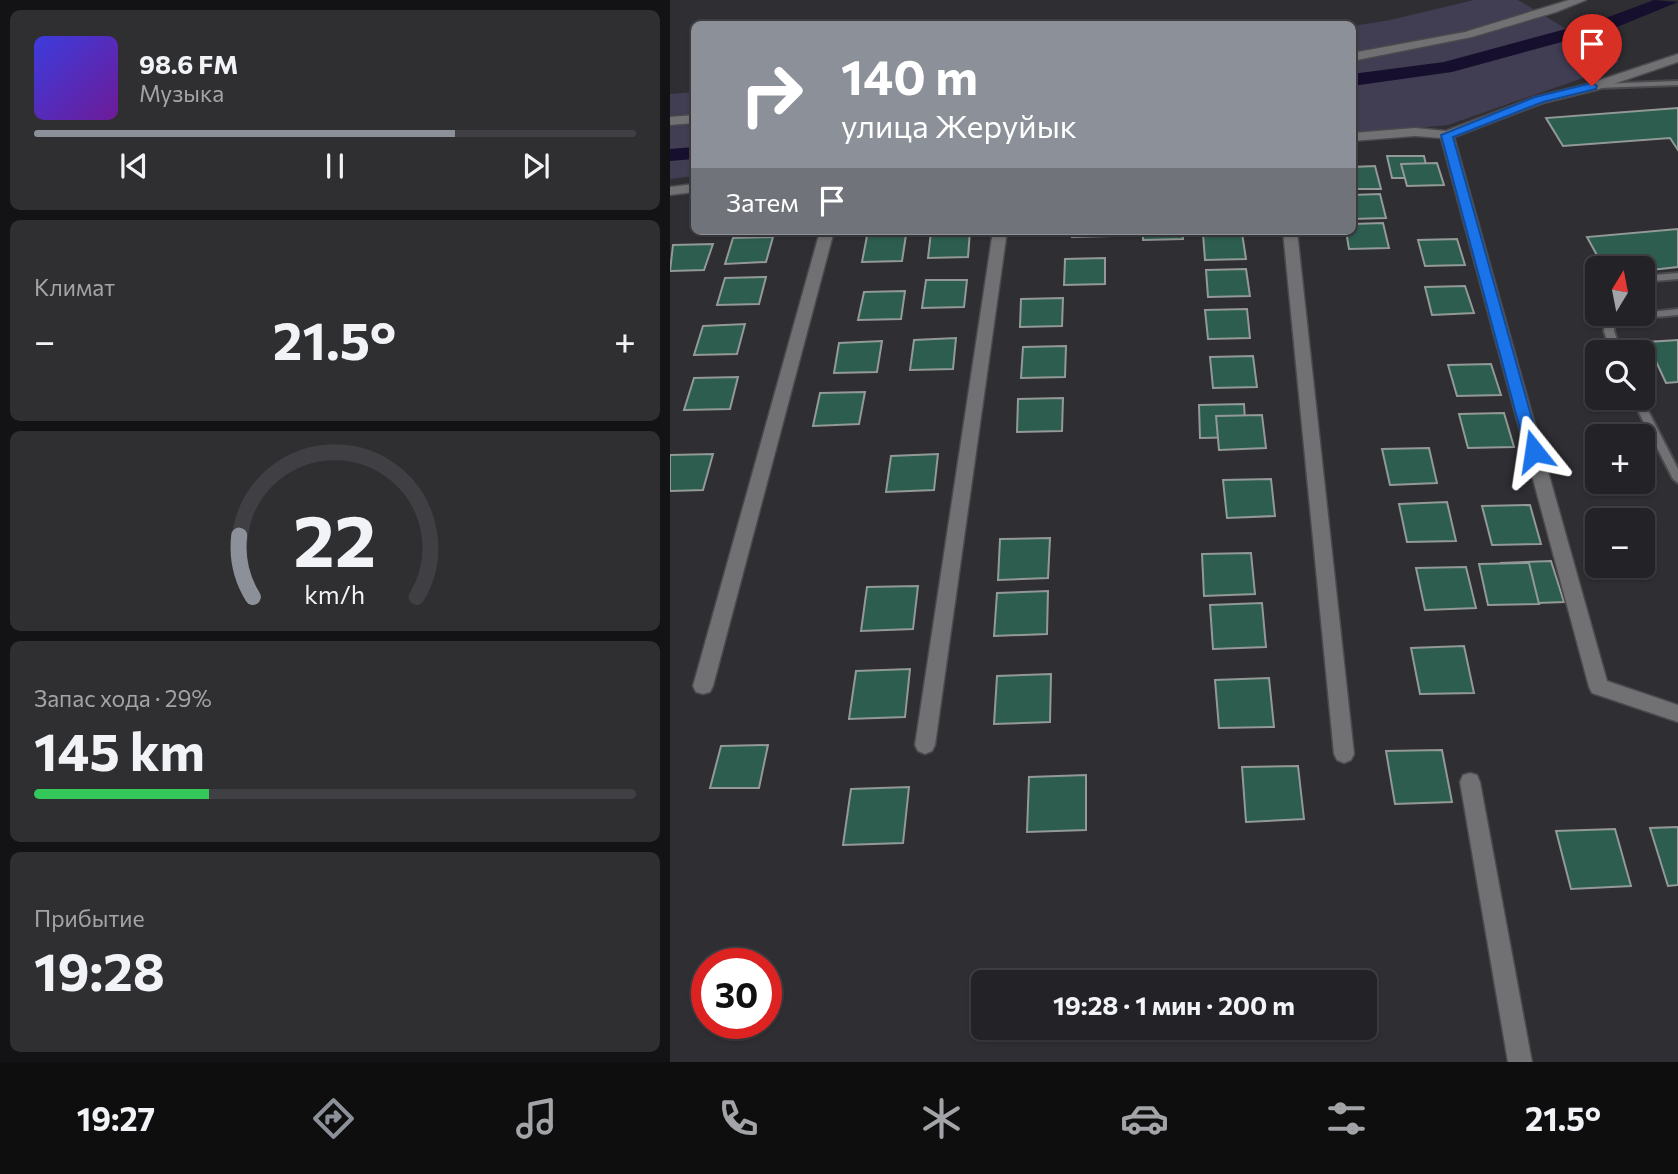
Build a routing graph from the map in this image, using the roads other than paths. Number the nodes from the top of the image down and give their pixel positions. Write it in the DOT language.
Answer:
graph roads {
  1 [pos="1580,0"];
  2 [pos="1356,56"];
  3 [pos="1678,58"];
  4 [pos="1678,83"];
  5 [pos="1592,86"];
  6 [pos="691,119"];
  7 [pos="670,121"];
  8 [pos="1447,135"];
  9 [pos="1356,137"];
  10 [pos="691,188"];
  11 [pos="670,191"];
  12 [pos="826,235"];
  13 [pos="999,235"];
  14 [pos="1290,235"];
  15 [pos="1678,276"];
  16 [pos="1655,278"];
  17 [pos="1678,312"];
  18 [pos="1655,314"];
  19 [pos="1643,410"];
  20 [pos="1678,479"];
  21 [pos="703,686"];
  22 [pos="1678,714"];
  23 [pos="925,745"];
  24 [pos="1344,754"];
  25 [pos="1470,782"];
  26 [pos="1520,1062"];
  1 -- 2 [label="street"];
  3 -- 5 [label="street"];
  4 -- 5 [label="lane"];
  5 -- 8 [label="street"];
  6 -- 7 [label="street"];
  8 -- 9 [label="street"];
  8 -- 22 [label="street"];
  10 -- 11 [label="street"];
  12 -- 21 [label="street"];
  13 -- 23 [label="street"];
  14 -- 24 [label="street"];
  15 -- 16 [label="lane"];
  17 -- 18 [label="lane"];
  19 -- 20 [label="lane"];
  25 -- 26 [label="street"];
}
